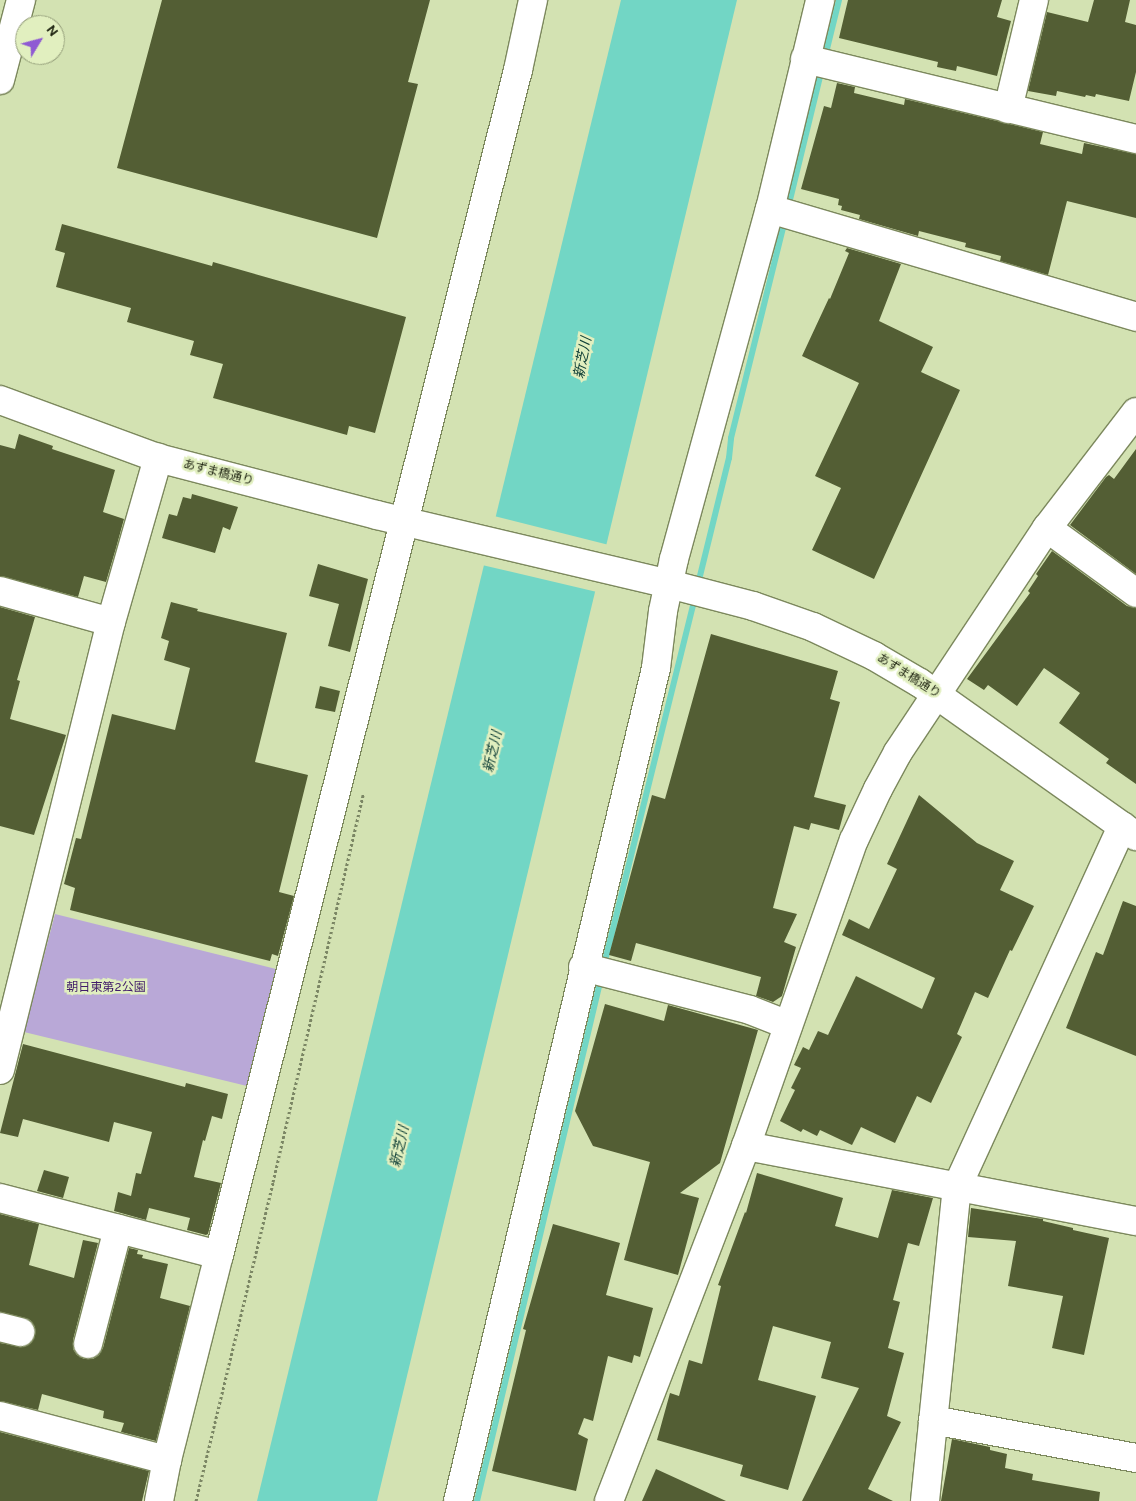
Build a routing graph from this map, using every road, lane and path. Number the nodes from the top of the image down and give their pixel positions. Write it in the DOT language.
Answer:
graph roads {
  1 [pos="21,0"];
  2 [pos="534,0"];
  3 [pos="820,0"];
  4 [pos="1034,0"];
  5 [pos="5,41"];
  6 [pos="805,59"];
  7 [pos="0,80"];
  8 [pos="1008,109"];
  9 [pos="1136,139"];
  10 [pos="770,209"];
  11 [pos="1136,317"];
  12 [pos="0,400"];
  13 [pos="1136,412"];
  14 [pos="158,458"];
  15 [pos="404,520"];
  16 [pos="1047,528"];
  17 [pos="659,582"];
  18 [pos="0,591"];
  19 [pos="1136,593"];
  20 [pos="111,622"];
  21 [pos="938,695"];
  22 [pos="365,786"];
  23 [pos="1129,831"];
  24 [pos="583,967"];
  25 [pos="788,1025"];
  26 [pos="0,1070"];
  27 [pos="746,1146"];
  28 [pos="957,1187"];
  29 [pos="0,1198"];
  30 [pos="1136,1221"];
  31 [pos="118,1229"];
  32 [pos="218,1256"];
  33 [pos="88,1344"];
  34 [pos="0,1416"];
  35 [pos="933,1420"];
  36 [pos="1136,1458"];
  37 [pos="167,1460"];
  38 [pos="159,1501"];
  39 [pos="196,1501"];
  40 [pos="458,1501"];
  41 [pos="609,1501"];
  42 [pos="925,1501"];
  1 -- 5 [label="street"];
  2 -- 15 [label="street"];
  3 -- 6 [label="street"];
  4 -- 8 [label="street"];
  5 -- 7 [label="street"];
  6 -- 8 [label="street"];
  6 -- 10 [label="street"];
  8 -- 9 [label="street"];
  10 -- 11 [label="street"];
  10 -- 17 [label="street"];
  12 -- 14 [label="street, あずま橋通り"];
  13 -- 16 [label="street"];
  14 -- 15 [label="street, あずま橋通り"];
  14 -- 20 [label="street"];
  15 -- 17 [label="street, あずま橋通り"];
  15 -- 32 [label="street"];
  16 -- 19 [label="street"];
  16 -- 21 [label="street"];
  17 -- 21 [label="street, あずま橋通り"];
  17 -- 24 [label="street"];
  18 -- 20 [label="street"];
  20 -- 26 [label="street"];
  21 -- 23 [label="street, あずま橋通り"];
  21 -- 25 [label="street"];
  22 -- 39 [label="path"];
  23 -- 28 [label="street"];
  24 -- 25 [label="street"];
  24 -- 40 [label="street"];
  25 -- 27 [label="street"];
  27 -- 28 [label="street"];
  27 -- 41 [label="street"];
  28 -- 30 [label="street"];
  28 -- 35 [label="street"];
  29 -- 31 [label="street"];
  31 -- 32 [label="street"];
  31 -- 33 [label="street"];
  32 -- 37 [label="street"];
  34 -- 37 [label="street"];
  35 -- 36 [label="street"];
  35 -- 42 [label="street"];
  37 -- 38 [label="street"];
}
